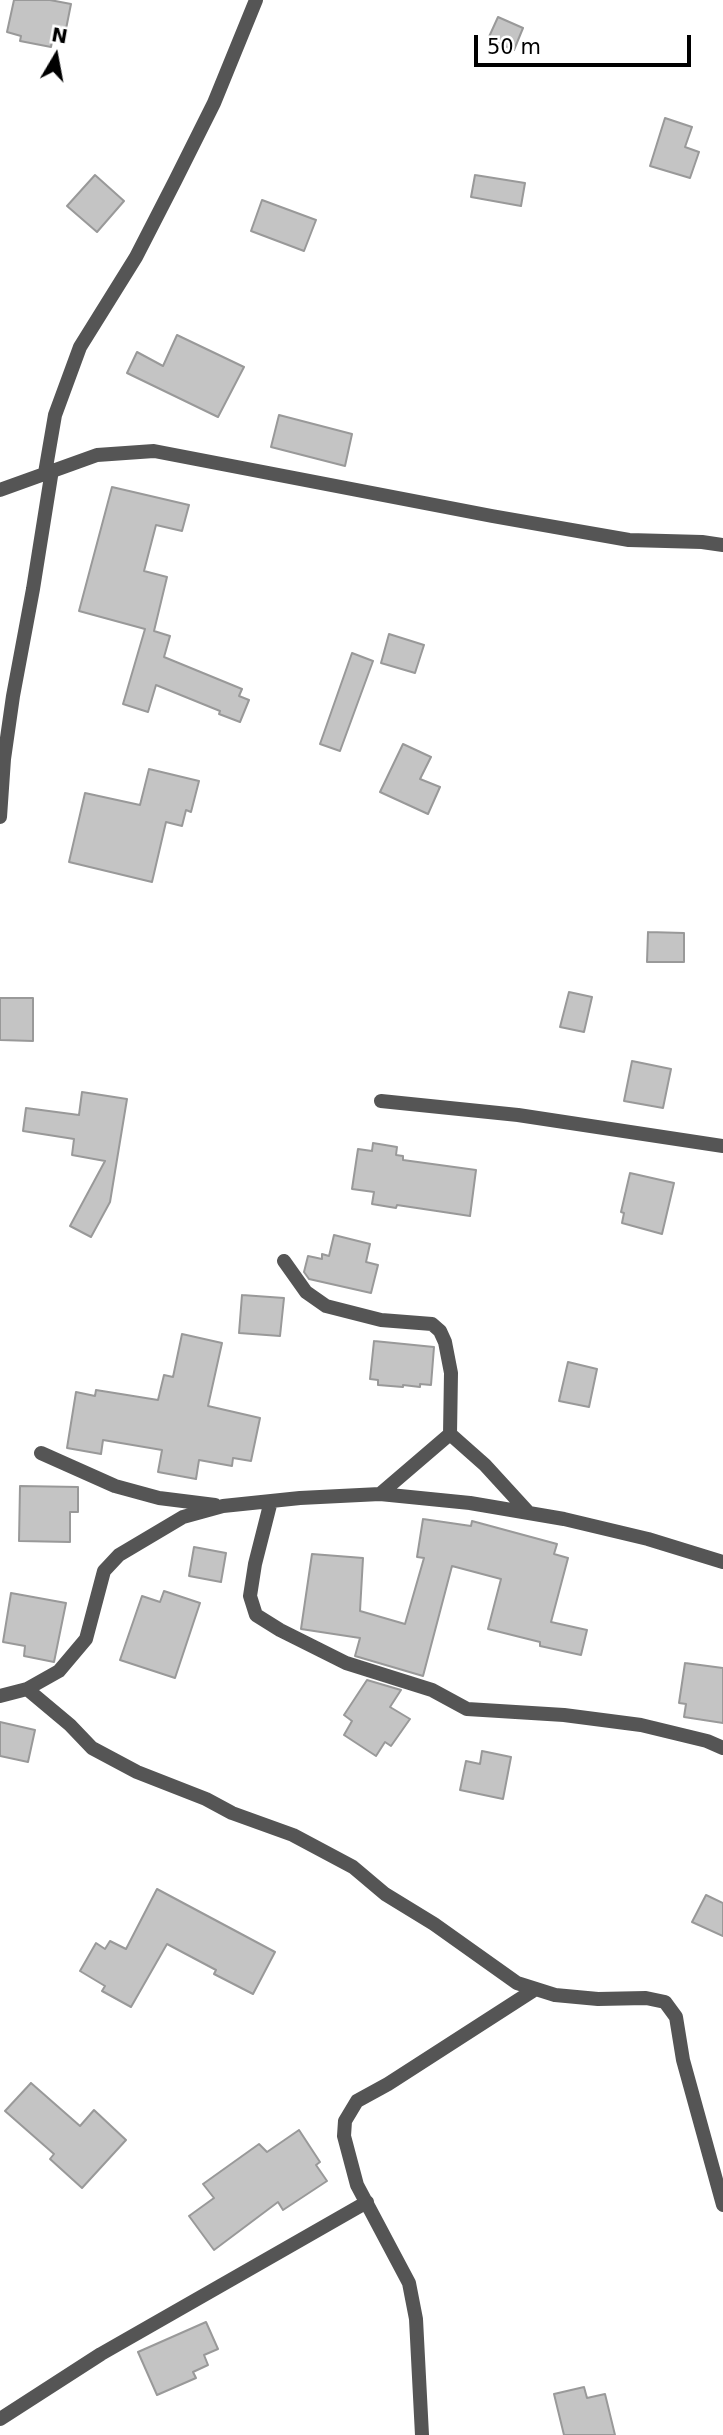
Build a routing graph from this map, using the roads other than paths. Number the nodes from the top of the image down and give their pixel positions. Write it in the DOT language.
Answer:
graph roads {
  1 [pos="256,0"];
  2 [pos="48,471"];
  3 [pos="0,490"];
  4 [pos="723,545"];
  5 [pos="0,817"];
  6 [pos="381,1101"];
  7 [pos="723,1146"];
  8 [pos="284,1261"];
  9 [pos="450,1434"];
  10 [pos="41,1453"];
  11 [pos="380,1494"];
  12 [pos="271,1501"];
  13 [pos="223,1506"];
  14 [pos="528,1513"];
  15 [pos="723,1562"];
  16 [pos="27,1689"];
  17 [pos="0,1696"];
  18 [pos="723,1748"];
  19 [pos="534,1990"];
  20 [pos="366,2202"];
  21 [pos="723,2205"];
  22 [pos="0,2419"];
  23 [pos="422,2435"];
  1 -- 2 [label="street"];
  2 -- 3 [label="street"];
  2 -- 4 [label="street"];
  2 -- 5 [label="street"];
  6 -- 7 [label="street"];
  8 -- 9 [label="street"];
  9 -- 11 [label="street"];
  9 -- 14 [label="street"];
  10 -- 13 [label="street"];
  11 -- 12 [label="street"];
  11 -- 14 [label="street"];
  12 -- 13 [label="street"];
  12 -- 18 [label="street"];
  13 -- 16 [label="street"];
  14 -- 15 [label="street"];
  16 -- 17 [label="street"];
  16 -- 19 [label="street"];
  19 -- 20 [label="street"];
  19 -- 21 [label="street"];
  20 -- 22 [label="street"];
  20 -- 23 [label="street"];
}
